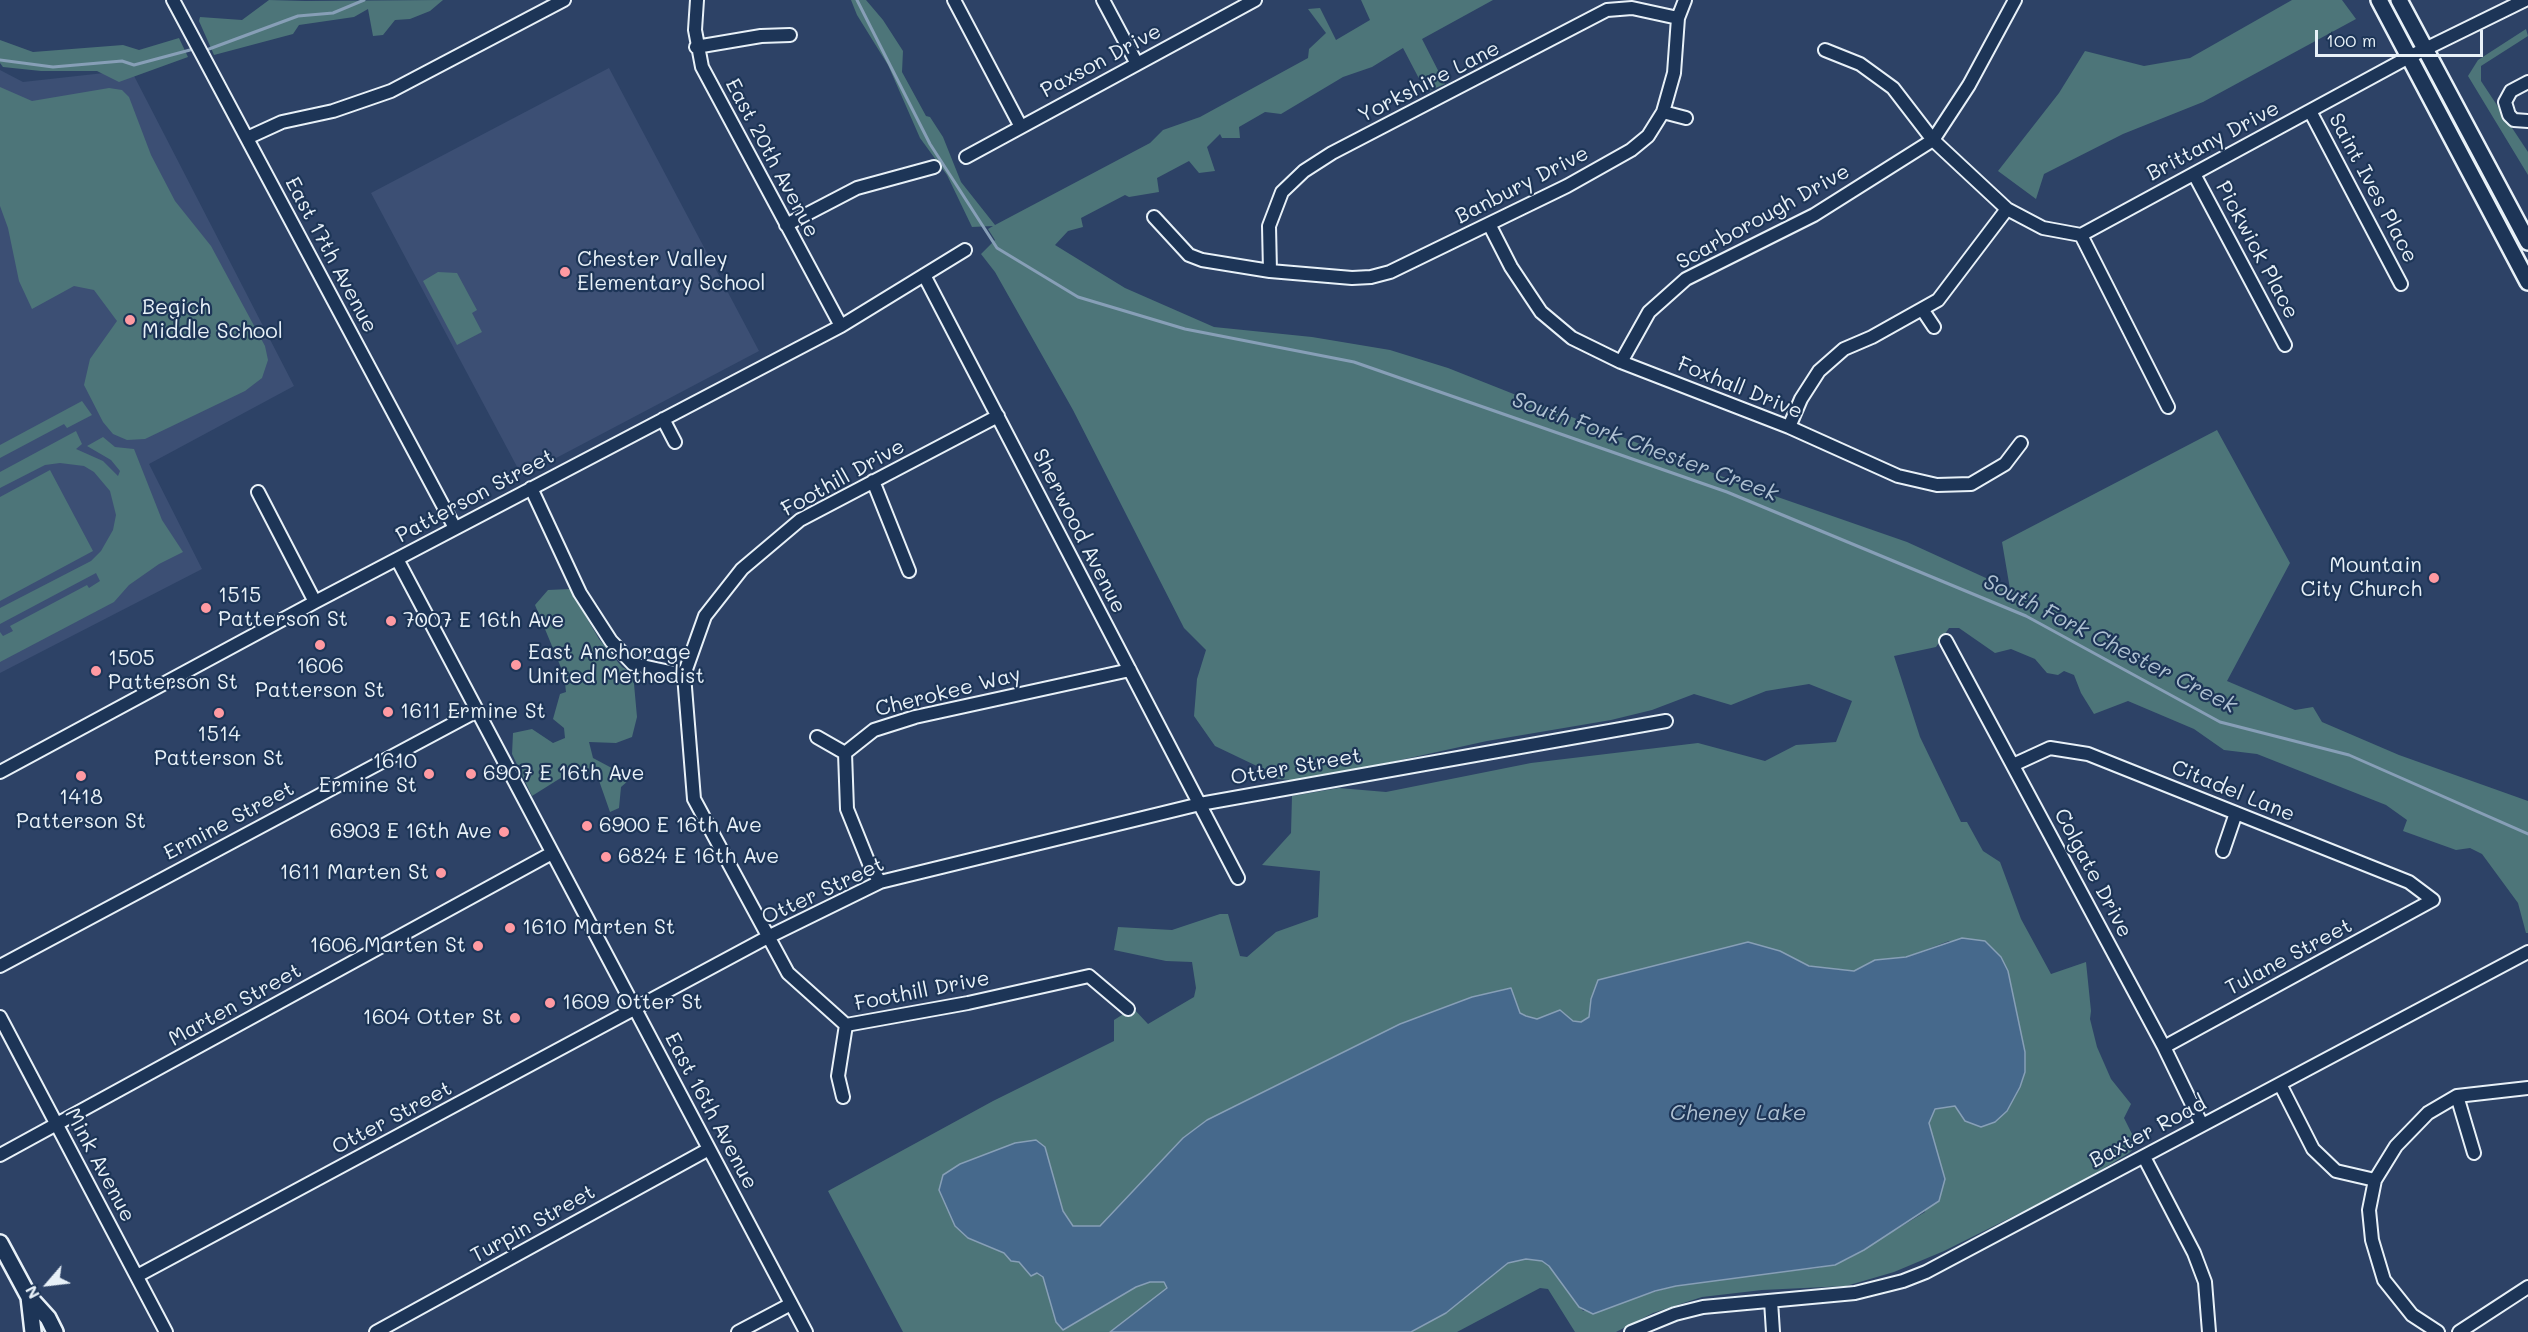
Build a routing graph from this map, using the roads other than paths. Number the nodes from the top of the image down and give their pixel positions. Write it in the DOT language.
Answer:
graph roads {
  1 [pos="173,0"];
  2 [pos="564,0"];
  3 [pos="698,0"];
  4 [pos="954,0"];
  5 [pos="1103,0"];
  6 [pos="1255,0"];
  7 [pos="1685,0"];
  8 [pos="2379,0"];
  9 [pos="2399,0"];
  10 [pos="2012,1"];
  11 [pos="2518,1"];
  12 [pos="1678,18"];
  13 [pos="790,35"];
  14 [pos="696,47"];
  15 [pos="2425,49"];
  16 [pos="1825,50"];
  17 [pos="2409,57"];
  18 [pos="1137,64"];
  19 [pos="2528,82"];
  20 [pos="2310,111"];
  21 [pos="1663,112"];
  22 [pos="1686,118"];
  23 [pos="2528,121"];
  24 [pos="1021,127"];
  25 [pos="247,138"];
  26 [pos="1933,140"];
  27 [pos="966,157"];
  28 [pos="934,167"];
  29 [pos="2194,174"];
  30 [pos="2007,209"];
  31 [pos="1154,217"];
  32 [pos="1489,224"];
  33 [pos="786,225"];
  34 [pos="2081,235"];
  35 [pos="2528,242"];
  36 [pos="965,250"];
  37 [pos="1270,271"];
  38 [pos="924,275"];
  39 [pos="2528,282"];
  40 [pos="2401,284"];
  41 [pos="1922,309"];
  42 [pos="840,326"];
  43 [pos="1934,327"];
  44 [pos="2285,345"];
  45 [pos="1621,362"];
  46 [pos="2168,407"];
  47 [pos="998,416"];
  48 [pos="663,420"];
  49 [pos="1789,427"];
  50 [pos="675,442"];
  51 [pos="2021,443"];
  52 [pos="873,482"];
  53 [pos="531,488"];
  54 [pos="258,492"];
  55 [pos="455,528"];
  56 [pos="397,559"];
  57 [pos="909,571"];
  58 [pos="315,602"];
  59 [pos="1946,641"];
  60 [pos="1130,670"];
  61 [pos="684,675"];
  62 [pos="477,711"];
  63 [pos="1666,721"];
  64 [pos="817,737"];
  65 [pos="845,753"];
  66 [pos="2013,765"];
  67 [pos="0,772"];
  68 [pos="1200,804"];
  69 [pos="2236,813"];
  70 [pos="2223,851"];
  71 [pos="552,853"];
  72 [pos="1238,878"];
  73 [pos="880,882"];
  74 [pos="2433,900"];
  75 [pos="768,937"];
  76 [pos="2528,952"];
  77 [pos="0,966"];
  78 [pos="1128,1009"];
  79 [pos="636,1010"];
  80 [pos="0,1017"];
  81 [pos="846,1025"];
  82 [pos="2164,1047"];
  83 [pos="2280,1084"];
  84 [pos="2528,1088"];
  85 [pos="2457,1096"];
  86 [pos="843,1097"];
  87 [pos="57,1125"];
  88 [pos="2202,1125"];
  89 [pos="709,1149"];
  90 [pos="2474,1153"];
  91 [pos="0,1155"];
  92 [pos="2144,1157"];
  93 [pos="2375,1180"];
  94 [pos="0,1243"];
  95 [pos="137,1276"];
  96 [pos="2528,1287"];
  97 [pos="29,1298"];
  98 [pos="1771,1300"];
  99 [pos="791,1304"];
  100 [pos="33,1332"];
  101 [pos="55,1332"];
  102 [pos="166,1332"];
  103 [pos="376,1332"];
  104 [pos="738,1332"];
  105 [pos="806,1332"];
  106 [pos="1632,1332"];
  107 [pos="1773,1332"];
  108 [pos="2209,1332"];
  109 [pos="2438,1332"];
  110 [pos="2458,1332"];
  1 -- 25 [label="street, East 17th Avenue"];
  2 -- 25 [label="street"];
  3 -- 14 [label="street, East 20th Avenue"];
  4 -- 24 [label="street"];
  5 -- 18 [label="street"];
  6 -- 18 [label="street, Paxson Drive"];
  7 -- 12 [label="street, Banbury Drive"];
  8 -- 17 [label="main road"];
  9 -- 15 [label="main road"];
  10 -- 26 [label="street, Scarborough Drive"];
  11 -- 15 [label="street, Brittany Drive"];
  12 -- 21 [label="street, Banbury Drive"];
  12 -- 37 [label="street, Yorkshire Lane"];
  13 -- 14 [label="street"];
  14 -- 33 [label="street, East 20th Avenue"];
  15 -- 17 [label="street, Brittany Drive"];
  15 -- 35 [label="main road"];
  16 -- 26 [label="street"];
  17 -- 20 [label="street, Brittany Drive"];
  17 -- 39 [label="main road"];
  18 -- 24 [label="street, Paxson Drive"];
  19 -- 23 [label="street"];
  20 -- 29 [label="street, Brittany Drive"];
  20 -- 40 [label="street, Saint Ives Place"];
  21 -- 22 [label="street"];
  21 -- 32 [label="street, Banbury Drive"];
  24 -- 27 [label="street, Paxson Drive"];
  25 -- 55 [label="street, East 17th Avenue"];
  26 -- 30 [label="street"];
  26 -- 45 [label="street, Scarborough Drive"];
  28 -- 33 [label="street"];
  29 -- 34 [label="street, Brittany Drive"];
  29 -- 44 [label="street, Pickwick Place"];
  30 -- 34 [label="street"];
  30 -- 41 [label="street"];
  31 -- 37 [label="street, Banbury Drive"];
  32 -- 37 [label="street, Banbury Drive"];
  32 -- 45 [label="street, Foxhall Drive"];
  33 -- 42 [label="street, East 20th Avenue"];
  34 -- 46 [label="street"];
  36 -- 38 [label="street, Patterson Street"];
  38 -- 42 [label="street, Patterson Street"];
  38 -- 47 [label="street, Sherwood Avenue"];
  41 -- 43 [label="street"];
  41 -- 49 [label="street"];
  42 -- 48 [label="street, Patterson Street"];
  45 -- 49 [label="street, Foxhall Drive"];
  47 -- 52 [label="street, Foothill Drive"];
  47 -- 60 [label="street, Sherwood Avenue"];
  48 -- 50 [label="street"];
  48 -- 53 [label="street, Patterson Street"];
  49 -- 51 [label="street, Foxhall Drive"];
  52 -- 57 [label="street"];
  52 -- 61 [label="street, Foothill Drive"];
  53 -- 55 [label="street, Patterson Street"];
  53 -- 61 [label="street"];
  54 -- 58 [label="street"];
  55 -- 56 [label="street, Patterson Street"];
  56 -- 58 [label="street, Patterson Street"];
  56 -- 62 [label="street, East 16th Avenue"];
  58 -- 67 [label="street, Patterson Street"];
  59 -- 66 [label="street, Colgate Drive"];
  60 -- 65 [label="street, Cherokee Way"];
  60 -- 68 [label="street, Sherwood Avenue"];
  61 -- 75 [label="street, Foothill Drive"];
  62 -- 71 [label="street, East 16th Avenue"];
  62 -- 77 [label="street, Ermine Street"];
  63 -- 68 [label="street, Otter Street"];
  64 -- 65 [label="street"];
  65 -- 73 [label="street"];
  66 -- 69 [label="street, Citadel Lane"];
  66 -- 82 [label="street, Colgate Drive"];
  68 -- 72 [label="street, Sherwood Avenue"];
  68 -- 73 [label="street, Otter Street"];
  69 -- 70 [label="street"];
  69 -- 74 [label="street, Citadel Lane"];
  71 -- 79 [label="street, East 16th Avenue"];
  71 -- 87 [label="street, Marten Street"];
  73 -- 75 [label="street, Otter Street"];
  74 -- 82 [label="street, Tulane Street"];
  75 -- 79 [label="street, Otter Street"];
  75 -- 81 [label="street, Foothill Drive"];
  76 -- 83 [label="street, Baxter Road"];
  78 -- 81 [label="street, Foothill Drive"];
  79 -- 89 [label="street, East 16th Avenue"];
  79 -- 95 [label="street, Otter Street"];
  80 -- 87 [label="street, Mink Avenue"];
  81 -- 86 [label="street"];
  82 -- 88 [label="street, Colgate Drive"];
  83 -- 88 [label="street, Baxter Road"];
  83 -- 93 [label="street"];
  84 -- 85 [label="street"];
  85 -- 90 [label="street"];
  85 -- 93 [label="street"];
  87 -- 91 [label="street, Marten Street"];
  87 -- 95 [label="street, Mink Avenue"];
  88 -- 92 [label="street, Baxter Road"];
  89 -- 99 [label="street, East 16th Avenue"];
  89 -- 103 [label="street, Turpin Street"];
  92 -- 98 [label="street, Baxter Road"];
  92 -- 108 [label="street"];
  93 -- 109 [label="street"];
  94 -- 97 [label="main road"];
  95 -- 102 [label="street, Mink Avenue"];
  96 -- 110 [label="street"];
  97 -- 100 [label="main road"];
  97 -- 101 [label="main road"];
  98 -- 106 [label="street, Baxter Road"];
  98 -- 107 [label="street"];
  99 -- 104 [label="street"];
  99 -- 105 [label="street, East 16th Avenue"];
}
